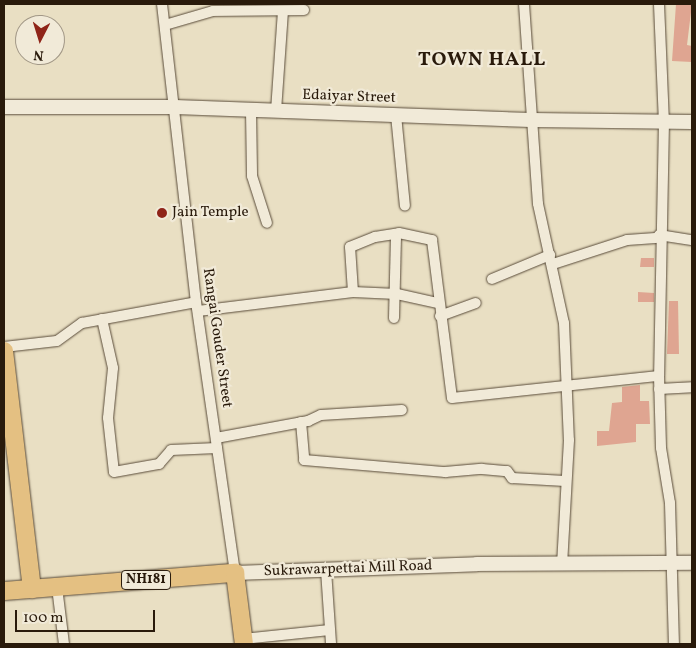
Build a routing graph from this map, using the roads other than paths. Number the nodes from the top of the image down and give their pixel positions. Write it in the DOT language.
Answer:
graph roads {
  1 [pos="162,4"];
  2 [pos="524,4"];
  3 [pos="659,4"];
  4 [pos="283,10"];
  5 [pos="304,10"];
  6 [pos="165,25"];
  7 [pos="4,107"];
  8 [pos="175,107"];
  9 [pos="251,110"];
  10 [pos="276,111"];
  11 [pos="396,115"];
  12 [pos="531,120"];
  13 [pos="664,121"];
  14 [pos="692,122"];
  15 [pos="405,206"];
  16 [pos="266,223"];
  17 [pos="396,234"];
  18 [pos="659,236"];
  19 [pos="692,240"];
  20 [pos="552,259"];
  21 [pos="492,279"];
  22 [pos="353,292"];
  23 [pos="398,294"];
  24 [pos="438,303"];
  25 [pos="476,303"];
  26 [pos="197,307"];
  27 [pos="440,316"];
  28 [pos="394,318"];
  29 [pos="102,319"];
  30 [pos="4,349"];
  31 [pos="659,376"];
  32 [pos="568,386"];
  33 [pos="692,387"];
  34 [pos="659,389"];
  35 [pos="402,410"];
  36 [pos="301,422"];
  37 [pos="216,443"];
  38 [pos="565,481"];
  39 [pos="692,563"];
  40 [pos="562,564"];
  41 [pos="673,564"];
  42 [pos="326,570"];
  43 [pos="235,573"];
  44 [pos="57,587"];
  45 [pos="32,589"];
  46 [pos="4,591"];
  47 [pos="330,630"];
  48 [pos="243,642"];
  49 [pos="64,644"];
  50 [pos="331,644"];
  51 [pos="674,644"];
  1 -- 6 [label="street, Rangai Gouder Street"];
  2 -- 12 [label="street"];
  3 -- 13 [label="street"];
  4 -- 5 [label="street"];
  4 -- 6 [label="street"];
  4 -- 10 [label="street"];
  6 -- 8 [label="street, Rangai Gouder Street"];
  7 -- 8 [label="street, Edaiyar Street"];
  8 -- 9 [label="street, Edaiyar Street"];
  8 -- 26 [label="street, Rangai Gouder Street"];
  9 -- 10 [label="street, Edaiyar Street"];
  9 -- 16 [label="street"];
  10 -- 11 [label="street, Edaiyar Street"];
  11 -- 12 [label="street, Edaiyar Street"];
  11 -- 15 [label="street"];
  12 -- 13 [label="street, Edaiyar Street"];
  12 -- 20 [label="street"];
  13 -- 14 [label="street, Edaiyar Street"];
  13 -- 18 [label="street"];
  17 -- 22 [label="street"];
  17 -- 23 [label="street"];
  17 -- 24 [label="street"];
  18 -- 19 [label="street"];
  18 -- 20 [label="street"];
  18 -- 31 [label="street"];
  20 -- 21 [label="street"];
  20 -- 32 [label="street"];
  22 -- 23 [label="street"];
  22 -- 26 [label="street"];
  23 -- 24 [label="street"];
  23 -- 28 [label="street"];
  24 -- 27 [label="street"];
  25 -- 27 [label="street"];
  26 -- 29 [label="street"];
  26 -- 37 [label="street, Rangai Gouder Street"];
  27 -- 32 [label="street"];
  29 -- 30 [label="street"];
  29 -- 37 [label="street"];
  30 -- 45 [label="highway"];
  31 -- 32 [label="street"];
  31 -- 34 [label="street"];
  32 -- 38 [label="street"];
  33 -- 34 [label="street"];
  34 -- 41 [label="street"];
  35 -- 36 [label="street"];
  36 -- 37 [label="street"];
  36 -- 38 [label="street"];
  37 -- 43 [label="street, Rangai Gouder Street"];
  38 -- 40 [label="street"];
  39 -- 41 [label="street, Sukrawarpettai Mill Road"];
  40 -- 41 [label="street, Sukrawarpettai Mill Road"];
  40 -- 42 [label="street, Sukrawarpettai Mill Road"];
  41 -- 51 [label="street"];
  42 -- 43 [label="street, Sukrawarpettai Mill Road"];
  42 -- 47 [label="street"];
  43 -- 44 [label="highway, Sukrawarpettai Mill Road / NH181"];
  43 -- 48 [label="highway"];
  44 -- 45 [label="highway, Sukrawarpettai Mill Road / NH181"];
  44 -- 49 [label="street"];
  45 -- 46 [label="highway, Sukrawarpettai Mill Road / NH181"];
  47 -- 48 [label="street"];
  47 -- 50 [label="street"];
}
